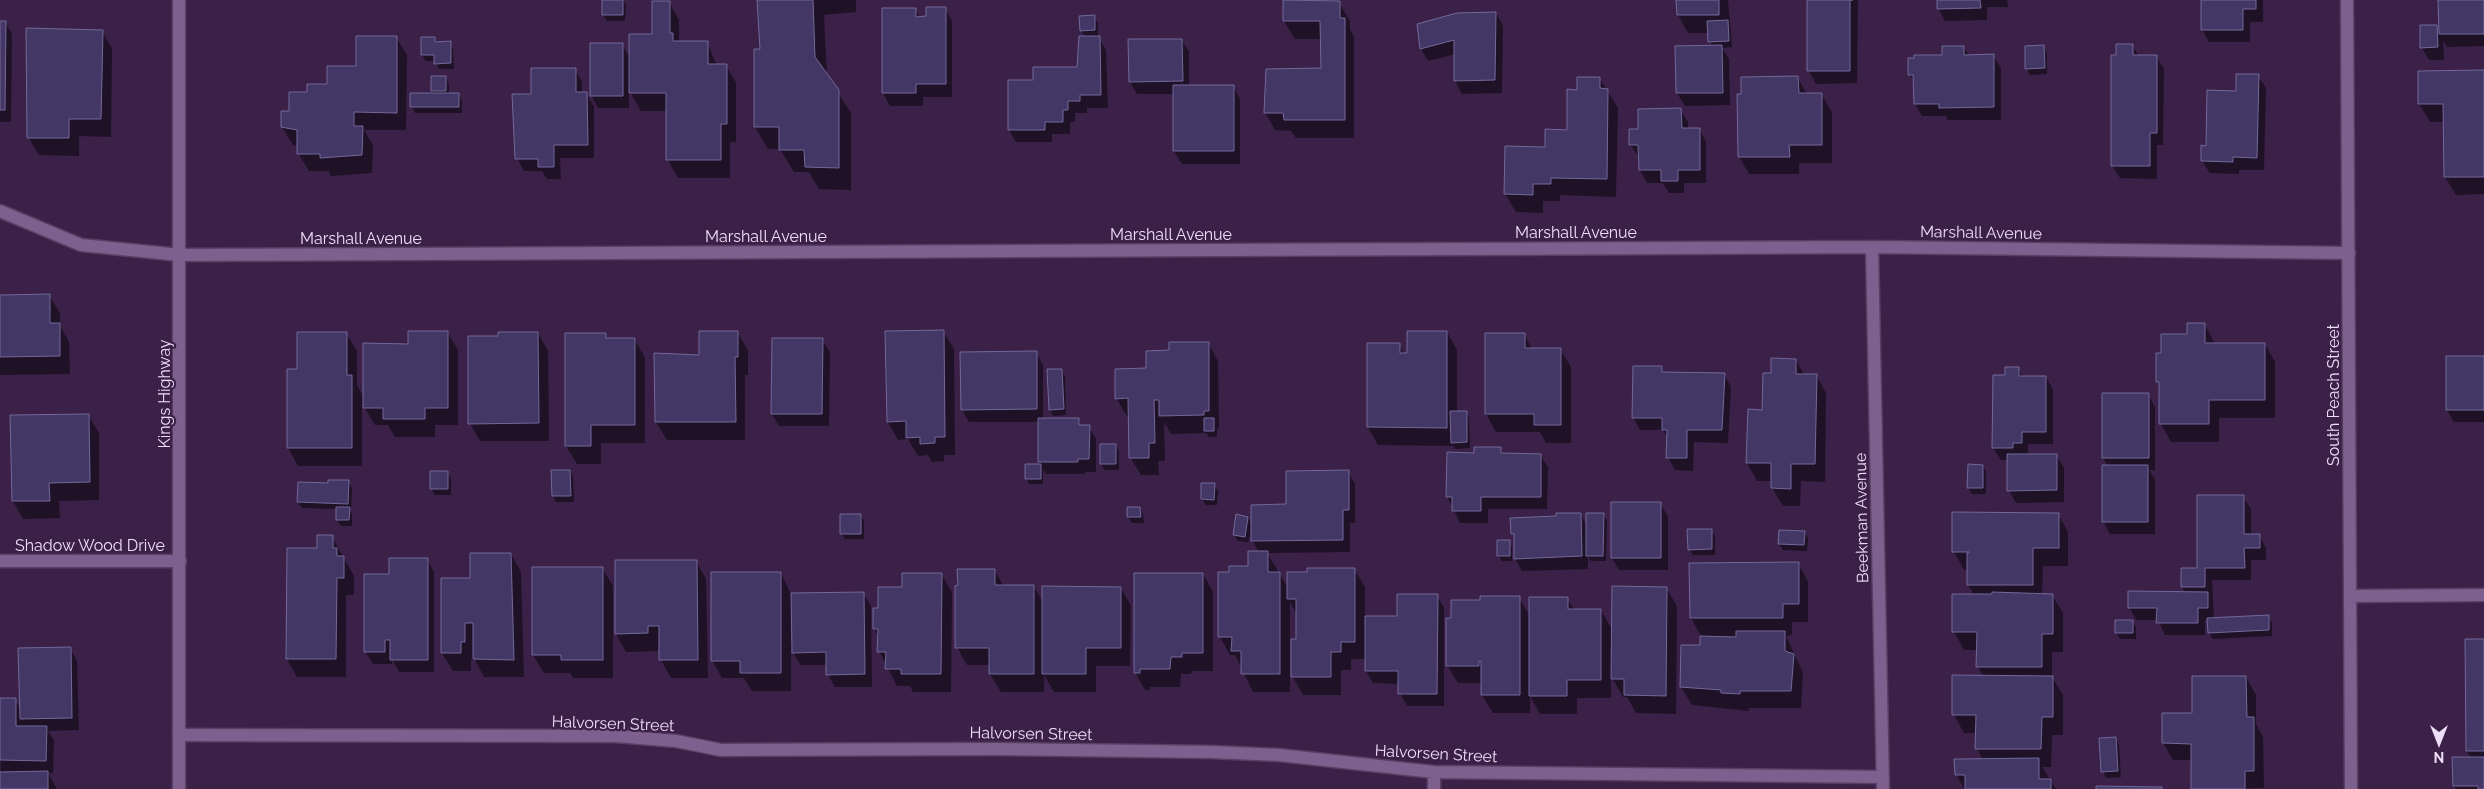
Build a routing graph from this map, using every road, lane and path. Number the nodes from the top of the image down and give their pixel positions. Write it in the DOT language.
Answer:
graph roads {
  1 [pos="180,0"];
  2 [pos="2347,0"];
  3 [pos="0,211"];
  4 [pos="1872,247"];
  5 [pos="2349,253"];
  6 [pos="180,255"];
  7 [pos="180,561"];
  8 [pos="0,562"];
  9 [pos="2484,595"];
  10 [pos="2351,596"];
  11 [pos="179,735"];
  12 [pos="1434,772"];
  13 [pos="1883,783"];
  14 [pos="179,789"];
  15 [pos="1434,789"];
  16 [pos="2351,789"];
  1 -- 6 [label="street, Kings Highway"];
  2 -- 5 [label="street, South Peach Street"];
  3 -- 6 [label="street, Marshall Avenue"];
  4 -- 5 [label="street, Marshall Avenue"];
  4 -- 6 [label="street, Marshall Avenue"];
  4 -- 13 [label="street, Beekman Avenue"];
  5 -- 10 [label="street, South Peach Street"];
  6 -- 7 [label="street, Kings Highway"];
  7 -- 8 [label="street, Shadow Wood Drive"];
  7 -- 11 [label="street, Kings Highway"];
  9 -- 10 [label="street"];
  10 -- 16 [label="street, South Peach Street"];
  11 -- 12 [label="street, Halvorsen Street"];
  11 -- 14 [label="street, Kings Highway"];
  12 -- 13 [label="street, Halvorsen Street"];
  12 -- 15 [label="street"];
}
